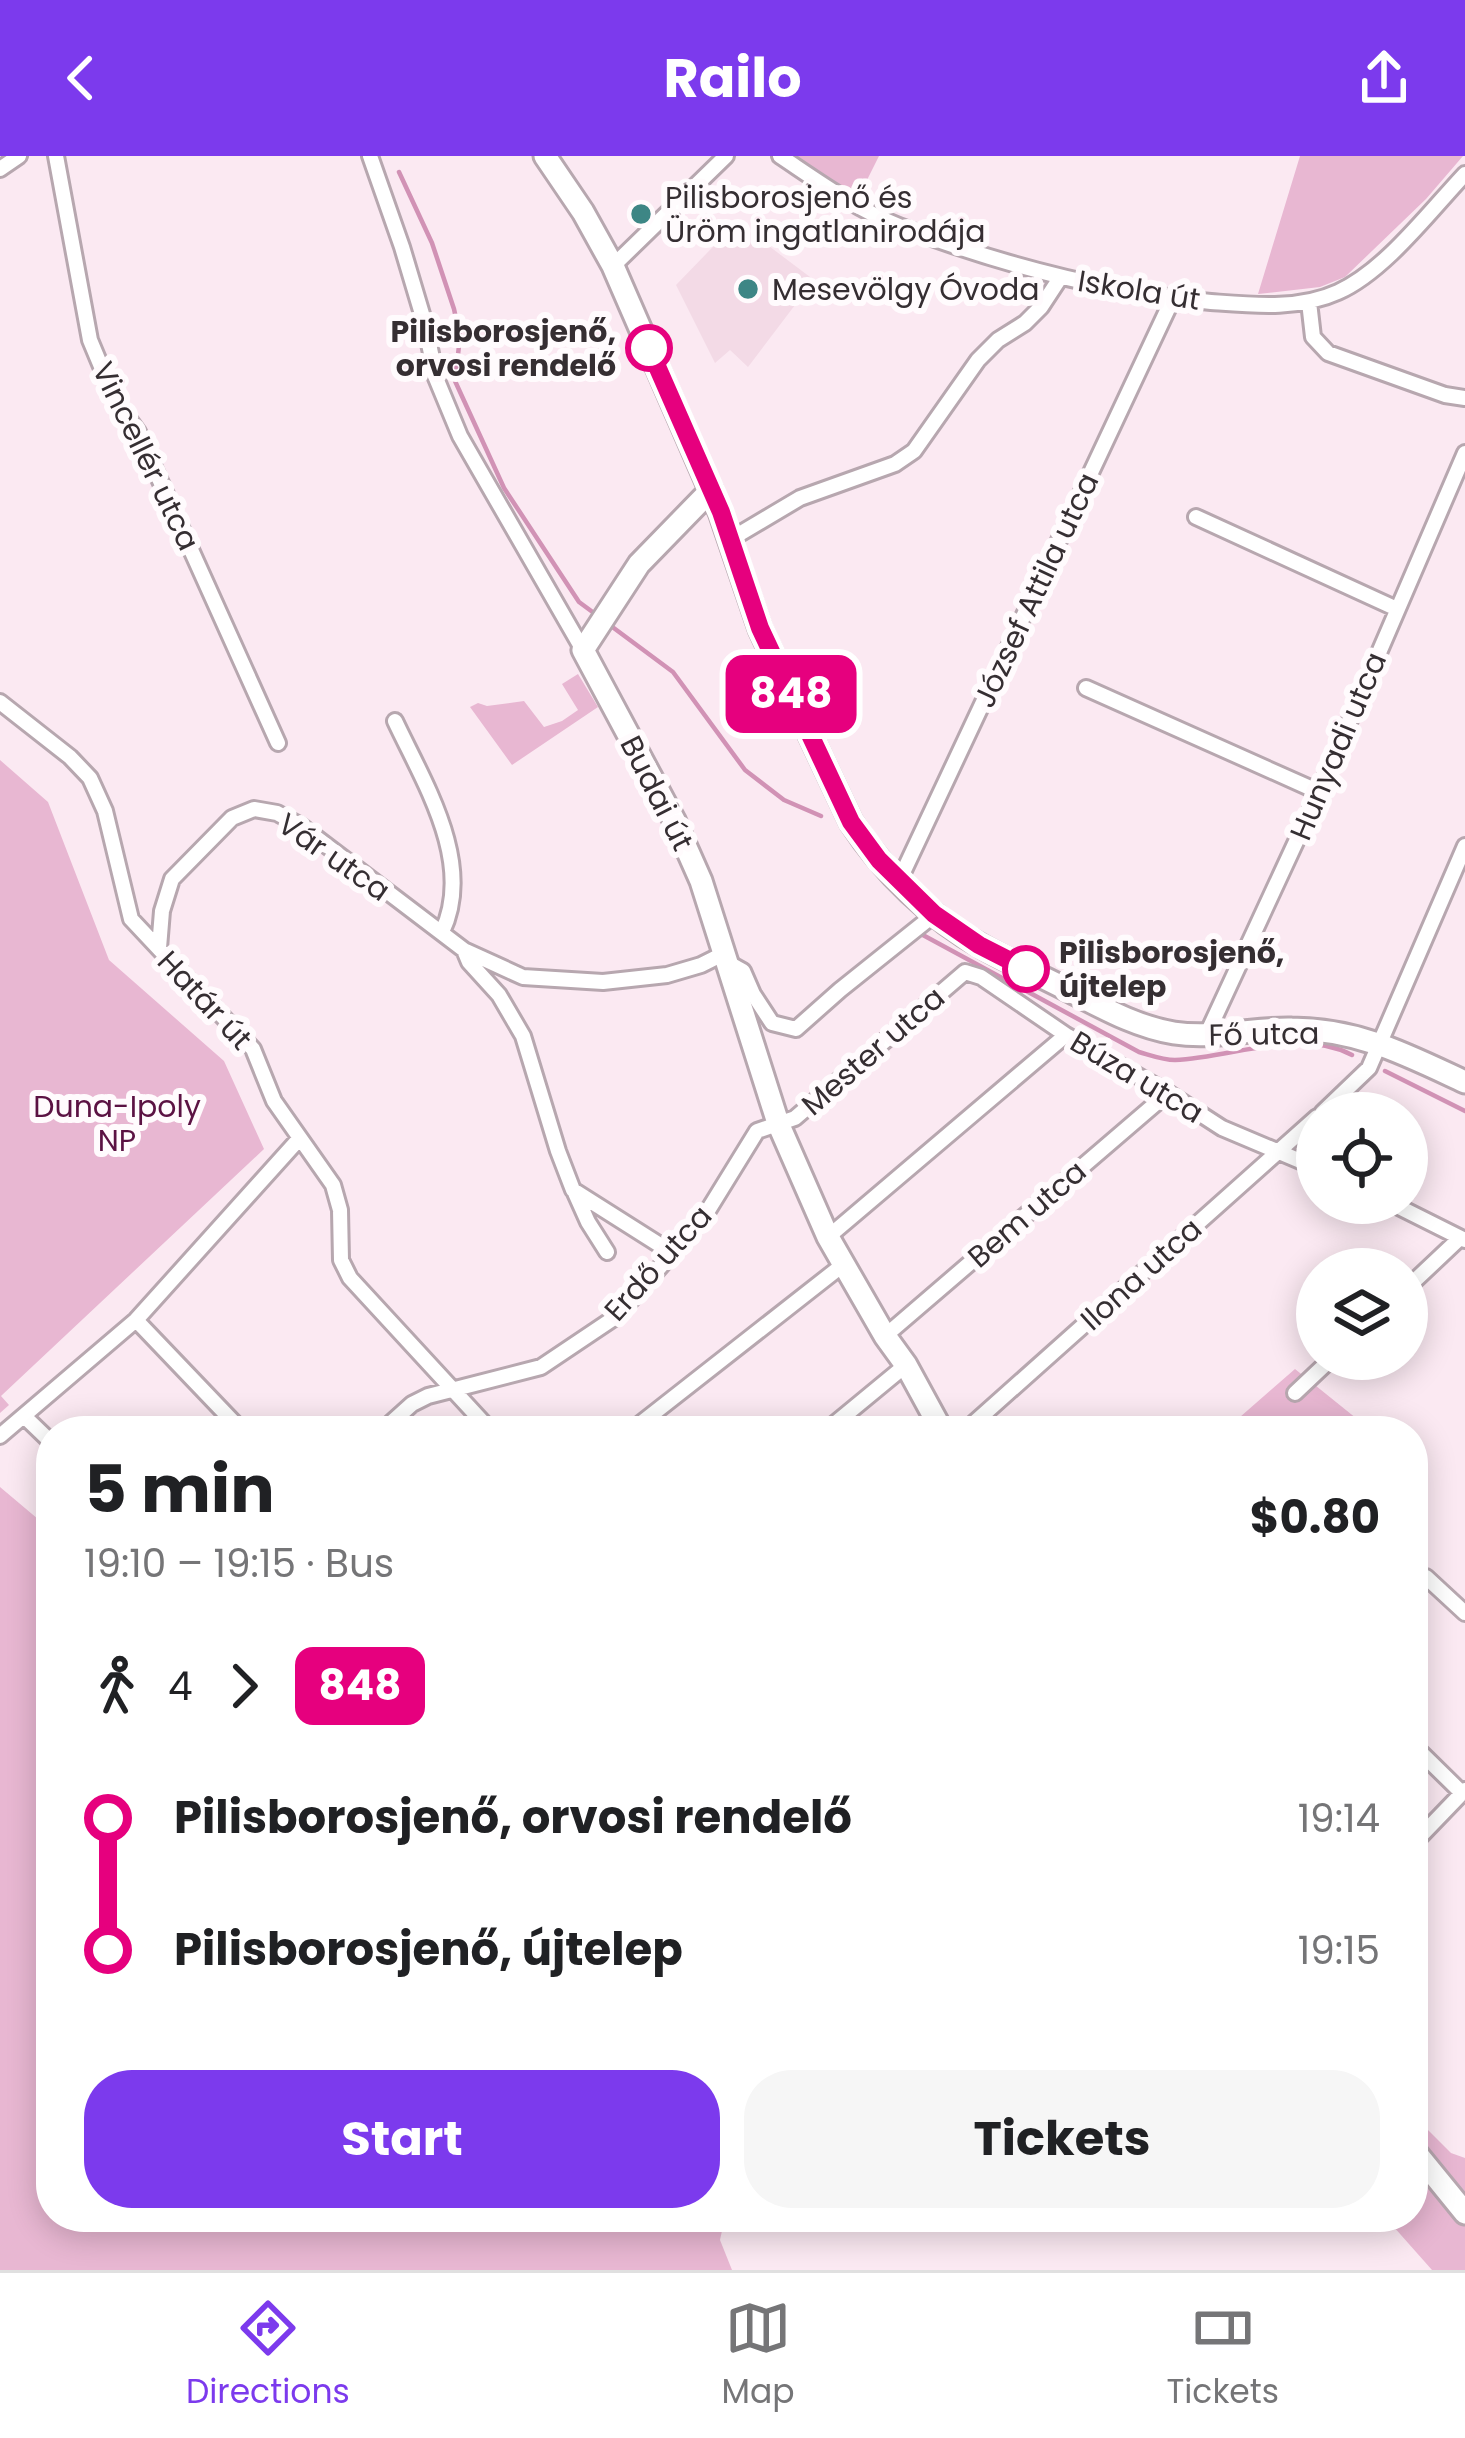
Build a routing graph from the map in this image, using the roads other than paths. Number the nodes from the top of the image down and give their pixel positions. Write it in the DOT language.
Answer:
graph roads {
  1 [pos="19,156"];
  2 [pos="56,156"];
  3 [pos="370,156"];
  4 [pos="545,156"];
  5 [pos="726,156"];
  6 [pos="780,156"];
  7 [pos="0,170"];
  8 [pos="1465,174"];
  9 [pos="613,266"];
  10 [pos="1060,278"];
  11 [pos="1173,298"];
  12 [pos="1309,302"];
  13 [pos="1465,398"];
  14 [pos="1465,453"];
  15 [pos="711,490"];
  16 [pos="1196,517"];
  17 [pos="731,539"];
  18 [pos="1397,609"];
  19 [pos="583,650"];
  20 [pos="1086,688"];
  21 [pos="0,702"];
  22 [pos="395,721"];
  23 [pos="278,743"];
  24 [pos="1319,793"];
  25 [pos="1465,846"];
  26 [pos="899,881"];
  27 [pos="934,914"];
  28 [pos="442,932"];
  29 [pos="158,948"];
  30 [pos="464,950"];
  31 [pos="724,957"];
  32 [pos="965,972"];
  33 [pos="1066,1035"];
  34 [pos="1206,1036"];
  35 [pos="1381,1043"];
  36 [pos="1465,1082"];
  37 [pos="1343,1092"];
  38 [pos="1168,1093"];
  39 [pos="778,1123"];
  40 [pos="1296,1135"];
  41 [pos="299,1139"];
  42 [pos="1277,1152"];
  43 [pos="1296,1160"];
  44 [pos="574,1190"];
  45 [pos="1428,1222"];
  46 [pos="828,1237"];
  47 [pos="1463,1239"];
  48 [pos="607,1252"];
  49 [pos="674,1253"];
  50 [pos="844,1264"];
  51 [pos="1428,1270"];
  52 [pos="136,1320"];
  53 [pos="885,1336"];
  54 [pos="906,1365"];
  55 [pos="1309,1380"];
  56 [pos="450,1389"];
  57 [pos="1295,1393"];
  58 [pos="24,1416"];
  59 [pos="228,1416"];
  60 [pos="400,1416"];
  61 [pos="476,1416"];
  62 [pos="650,1416"];
  63 [pos="844,1416"];
  64 [pos="934,1416"];
  65 [pos="982,1416"];
  66 [pos="36,1428"];
  67 [pos="0,1436"];
  68 [pos="1428,1579"];
  69 [pos="1465,1613"];
  70 [pos="1428,1759"];
  71 [pos="1463,1791"];
  72 [pos="1428,1828"];
  73 [pos="1428,2167"];
  74 [pos="1465,2213"];
  1 -- 7 [label="street"];
  2 -- 23 [label="street, Vincellér utca"];
  3 -- 19 [label="street, Budai út"];
  4 -- 9 [label="street, Fő utca"];
  5 -- 9 [label="street"];
  6 -- 10 [label="street, Iskola út"];
  8 -- 12 [label="street"];
  9 -- 15 [label="street, Fő utca"];
  10 -- 11 [label="street, Iskola út"];
  10 -- 17 [label="street"];
  11 -- 12 [label="street, Iskola út"];
  11 -- 26 [label="street, József Attila utca"];
  12 -- 13 [label="street"];
  14 -- 18 [label="street, Hunyadi utca"];
  15 -- 17 [label="street, Fő utca"];
  15 -- 19 [label="street"];
  16 -- 18 [label="street"];
  17 -- 26 [label="street, Fő utca"];
  18 -- 24 [label="street, Hunyadi utca"];
  19 -- 31 [label="street, Budai út"];
  20 -- 24 [label="street"];
  21 -- 29 [label="street, Határ út"];
  22 -- 28 [label="street"];
  24 -- 34 [label="street, Hunyadi utca"];
  25 -- 35 [label="street, Ilona utca"];
  26 -- 27 [label="street, Fő utca"];
  27 -- 31 [label="street"];
  27 -- 34 [label="street, Fő utca"];
  28 -- 29 [label="street, Vár utca"];
  28 -- 30 [label="street, Vár utca"];
  29 -- 41 [label="street, Határ út"];
  30 -- 31 [label="street"];
  30 -- 44 [label="street, Vár utca"];
  31 -- 39 [label="street, Budai út"];
  32 -- 33 [label="street, Búza utca"];
  32 -- 39 [label="street, Mester utca"];
  33 -- 38 [label="street, Búza utca"];
  33 -- 46 [label="street"];
  34 -- 35 [label="street, Fő utca"];
  35 -- 36 [label="street, Fő utca"];
  35 -- 37 [label="street, Ilona utca"];
  38 -- 42 [label="street, Búza utca"];
  38 -- 53 [label="street, Bem utca"];
  39 -- 46 [label="street, Budai út"];
  39 -- 49 [label="street, Erdő utca"];
  40 -- 42 [label="street, Ilona utca"];
  41 -- 52 [label="street"];
  41 -- 56 [label="street, Határ út"];
  42 -- 43 [label="street, Búza utca"];
  42 -- 65 [label="street, Ilona utca"];
  44 -- 48 [label="street, Vár utca"];
  44 -- 49 [label="street"];
  45 -- 47 [label="street"];
  46 -- 50 [label="street, Budai út"];
  47 -- 51 [label="street"];
  49 -- 56 [label="street, Erdő utca"];
  50 -- 53 [label="street, Budai út"];
  50 -- 62 [label="street"];
  52 -- 58 [label="street"];
  52 -- 59 [label="street"];
  53 -- 54 [label="street, Budai út"];
  54 -- 63 [label="street"];
  54 -- 64 [label="street, Budai út"];
  55 -- 57 [label="street"];
  56 -- 60 [label="street, Erdő utca"];
  56 -- 61 [label="street, Határ út"];
  58 -- 66 [label="street"];
  58 -- 67 [label="street"];
  68 -- 69 [label="street"];
  70 -- 71 [label="street"];
  71 -- 72 [label="street"];
  73 -- 74 [label="street"];
}
